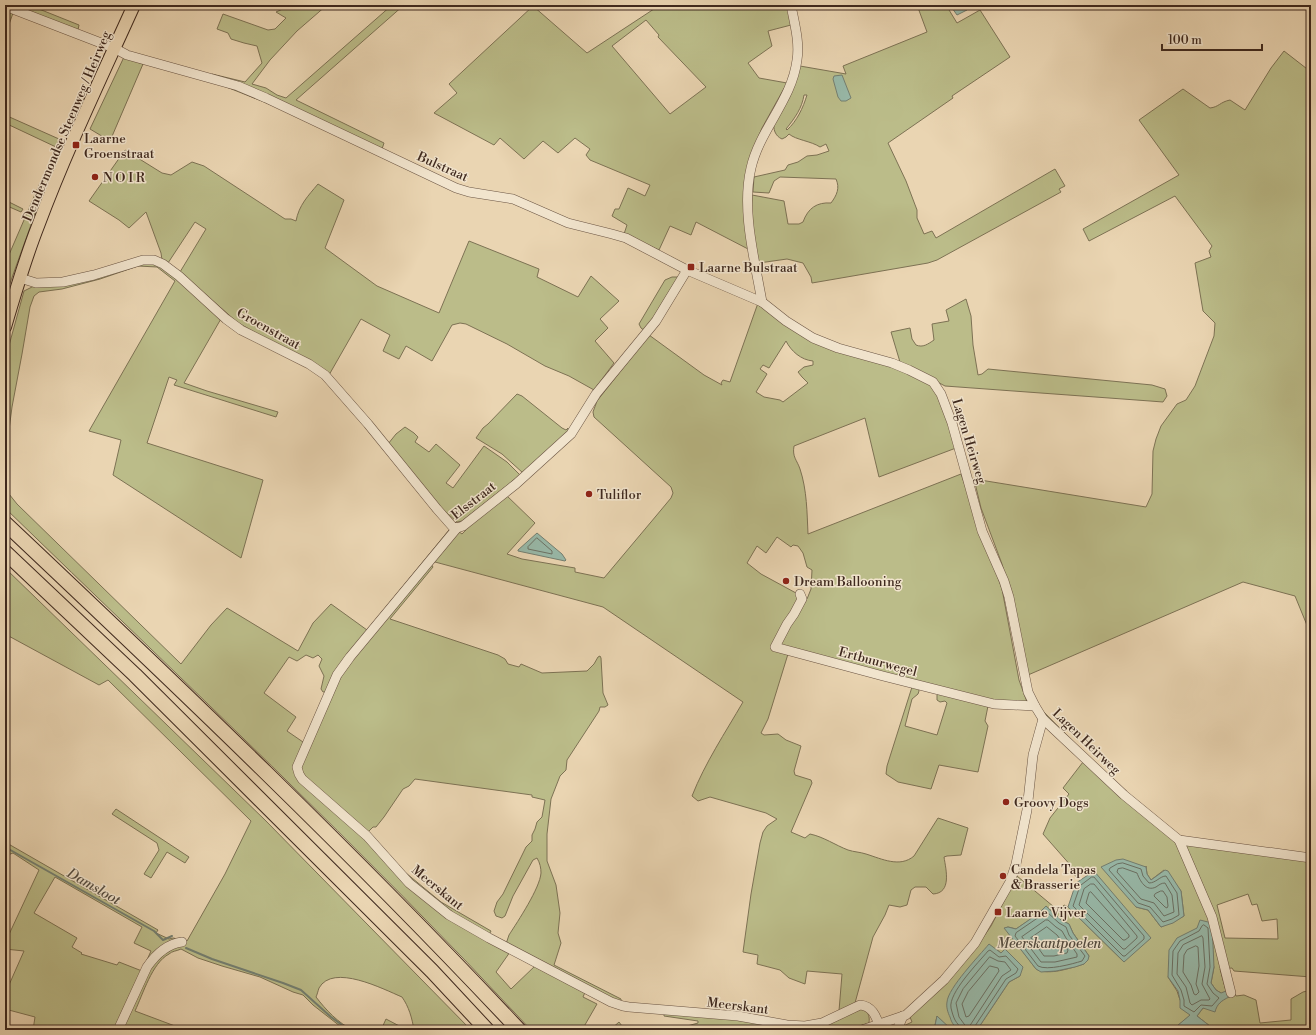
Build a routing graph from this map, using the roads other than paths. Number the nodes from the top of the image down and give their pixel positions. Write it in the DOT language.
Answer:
graph roads {
  1 [pos="134,5"];
  2 [pos="792,5"];
  3 [pos="5,6"];
  4 [pos="114,48"];
  5 [pos="687,270"];
  6 [pos="20,278"];
  7 [pos="762,302"];
  8 [pos="5,327"];
  9 [pos="5,523"];
  10 [pos="457,528"];
  11 [pos="5,552"];
  12 [pos="800,594"];
  13 [pos="1035,706"];
  14 [pos="1043,719"];
  15 [pos="297,767"];
  16 [pos="1179,840"];
  17 [pos="1311,858"];
  18 [pos="182,942"];
  19 [pos="1231,993"];
  20 [pos="903,1016"];
  21 [pos="880,1025"];
  22 [pos="118,1030"];
  23 [pos="487,1030"];
  24 [pos="519,1030"];
  25 [pos="862,1030"];
  26 [pos="897,1030"];
  1 -- 4 [label="main road, Dendermondse Steenweg / Heirweg"];
  2 -- 7 [label="street"];
  3 -- 4 [label="street, Bulstraat"];
  4 -- 5 [label="street, Bulstraat"];
  4 -- 6 [label="main road, Dendermondse Steenweg / Heirweg"];
  5 -- 7 [label="street, Bulstraat"];
  5 -- 10 [label="street, Elsstraat"];
  6 -- 8 [label="main road, Dendermondse Steenweg / Heirweg"];
  6 -- 10 [label="street, Groenstraat"];
  7 -- 13 [label="street, Lagen Heirweg"];
  9 -- 24 [label="highway"];
  10 -- 15 [label="street, Elsstraat"];
  11 -- 23 [label="highway"];
  12 -- 13 [label="street, Ertbuurwegel"];
  13 -- 14 [label="street, Lagen Heirweg"];
  14 -- 16 [label="street, Lagen Heirweg"];
  14 -- 20 [label="street"];
  15 -- 21 [label="street, Meerskant"];
  16 -- 17 [label="street"];
  16 -- 19 [label="street, Lagen Heirweg"];
  18 -- 22 [label="street"];
  20 -- 21 [label="street"];
  20 -- 26 [label="street"];
  21 -- 25 [label="street"];
}
